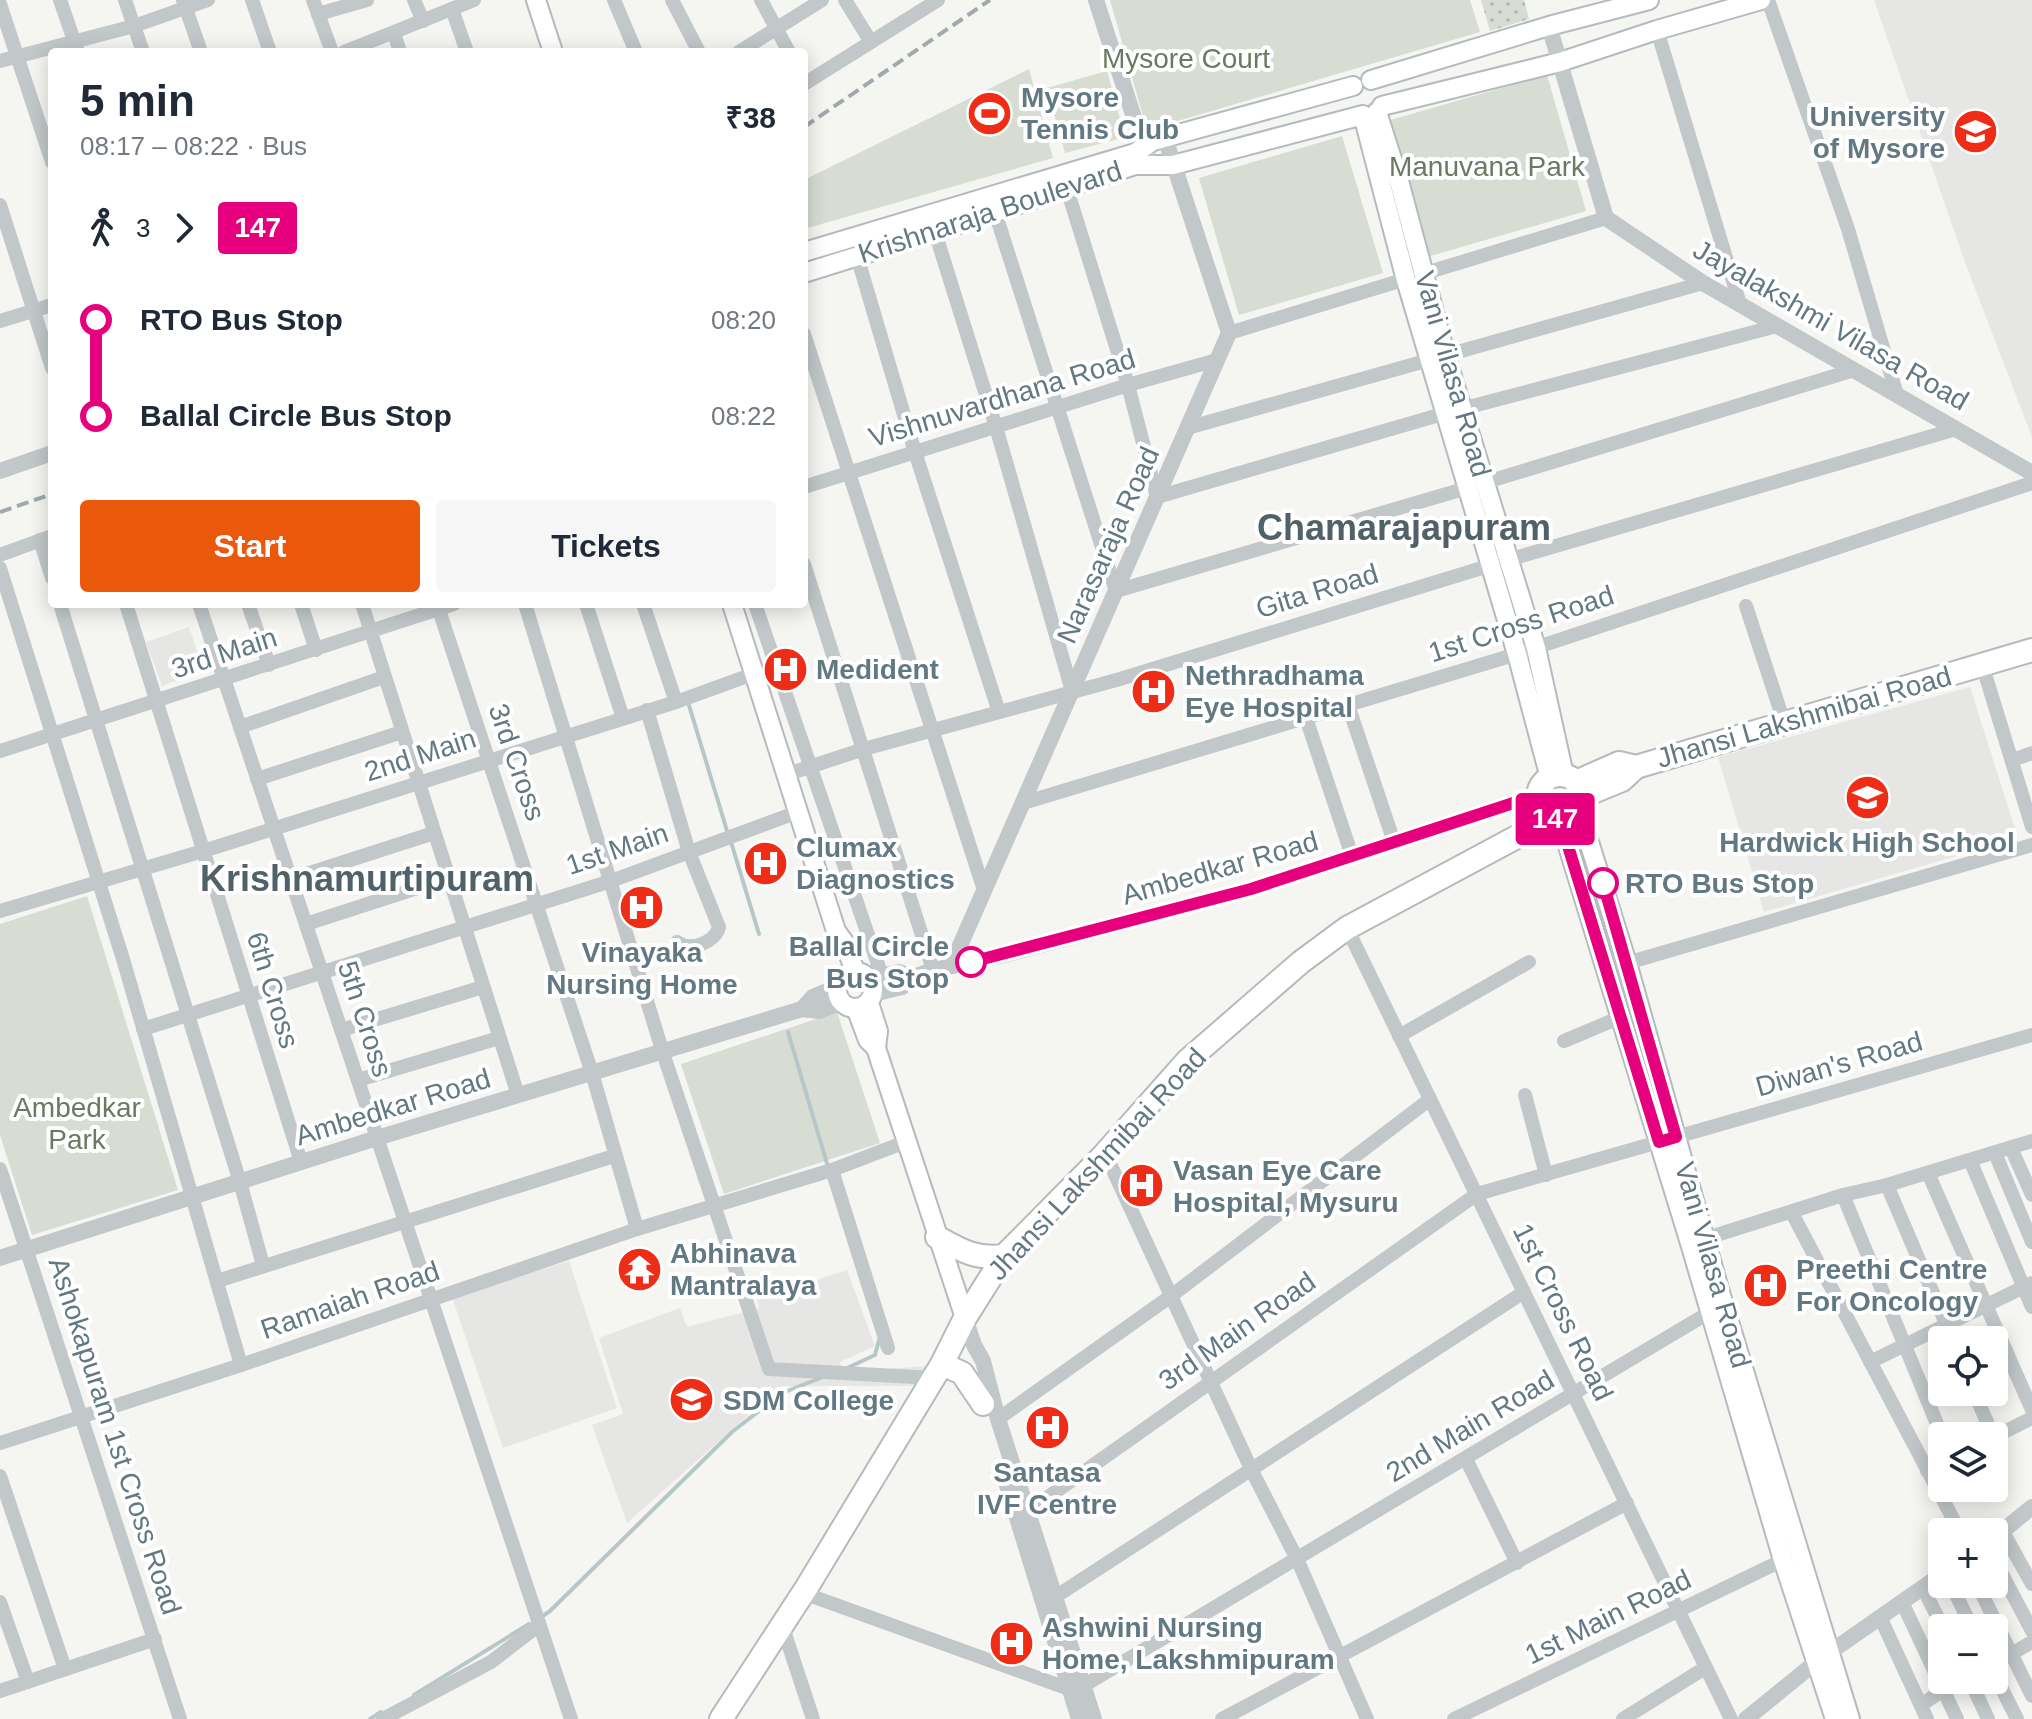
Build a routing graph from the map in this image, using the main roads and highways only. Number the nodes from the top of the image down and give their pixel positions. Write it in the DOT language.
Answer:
graph roads {
  1 [pos="536,0"];
  2 [pos="1649,0"];
  3 [pos="1761,0"];
  4 [pos="552,48"];
  5 [pos="1371,80"];
  6 [pos="1353,86"];
  7 [pos="1374,111"];
  8 [pos="1146,156"];
  9 [pos="808,251"];
  10 [pos="808,272"];
  11 [pos="1500,563"];
  12 [pos="733,608"];
  13 [pos="2032,650"];
  14 [pos="1563,797"];
  15 [pos="1668,1140"];
  16 [pos="937,1237"];
  17 [pos="1004,1256"];
  18 [pos="965,1318"];
  19 [pos="938,1371"];
  20 [pos="990,1412"];
  21 [pos="1822,1658"];
  22 [pos="721,1719"];
  23 [pos="1835,1719"];
  24 [pos="1850,1719"];
  1 -- 4 [label="main road"];
  2 -- 5 [label="main road"];
  3 -- 7 [label="main road, Krishnaraja Boulevard"];
  5 -- 6 [label="main road"];
  5 -- 7 [label="main road"];
  6 -- 7 [label="main road"];
  6 -- 8 [label="main road, Krishnaraja Boulevard"];
  7 -- 8 [label="main road, Krishnaraja Boulevard"];
  7 -- 11 [label="main road, Vani Vilasa Road"];
  8 -- 9 [label="main road, Krishnaraja Boulevard"];
  8 -- 10 [label="main road, Krishnaraja Boulevard"];
  11 -- 14 [label="main road, Vani Vilasa Road"];
  11 -- 14 [label="main road, Vani Vilasa Road"];
  12 -- 16 [label="main road"];
  13 -- 14 [label="main road, Jhansi Lakshmibai Road"];
  14 -- 15 [label="main road, Vani Vilasa Road"];
  14 -- 15 [label="main road, Vani Vilasa Road"];
  14 -- 17 [label="main road, Jhansi Lakshmibai Road"];
  15 -- 21 [label="main road, Vani Vilasa Road"];
  15 -- 21 [label="main road, Vani Vilasa Road"];
  16 -- 17 [label="main road"];
  16 -- 18 [label="main road"];
  17 -- 18 [label="main road, Jhansi Lakshmibai Road"];
  18 -- 19 [label="main road, Jhansi Lakshmibai Road"];
  19 -- 20 [label="main road"];
  19 -- 22 [label="main road, Jhansi Lakshmibai Road"];
  21 -- 23 [label="main road, Vani Vilasa Road"];
  21 -- 24 [label="main road, Vani Vilasa Road"];
}
